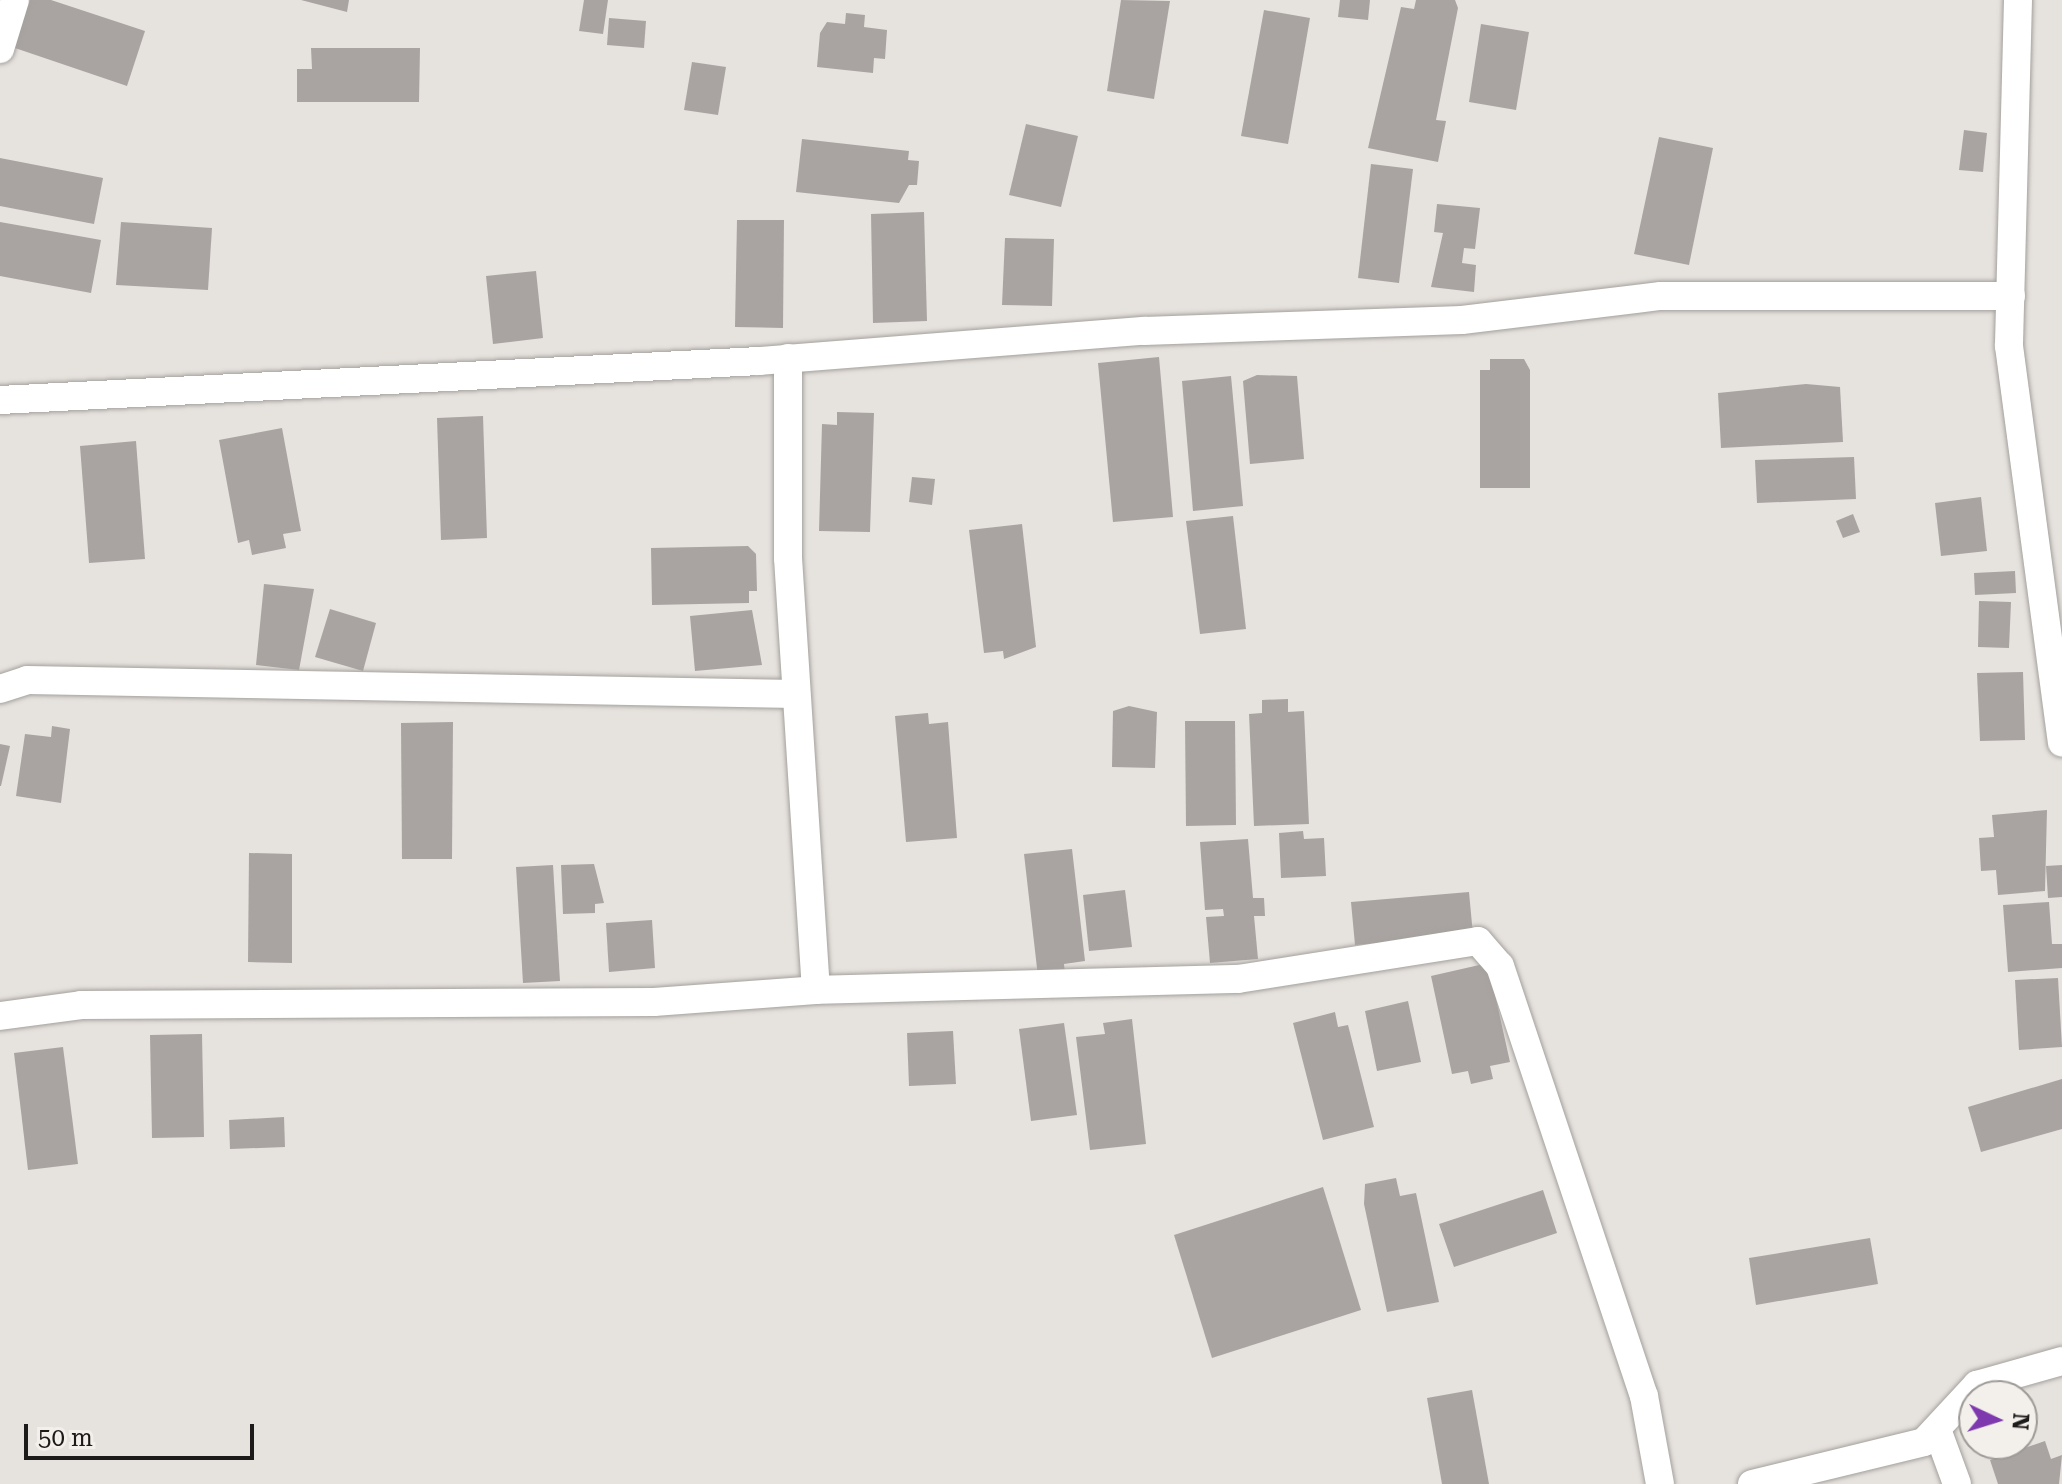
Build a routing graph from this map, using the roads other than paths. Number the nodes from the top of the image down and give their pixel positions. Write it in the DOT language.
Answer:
graph roads {
  1 [pos="15,0"];
  2 [pos="2018,0"];
  3 [pos="0,49"];
  4 [pos="2011,296"];
  5 [pos="788,358"];
  6 [pos="0,400"];
  7 [pos="0,689"];
  8 [pos="795,694"];
  9 [pos="2062,742"];
  10 [pos="816,990"];
  11 [pos="0,1016"];
  12 [pos="2062,1361"];
  13 [pos="1938,1432"];
  14 [pos="1660,1484"];
  15 [pos="1752,1484"];
  16 [pos="1957,1484"];
  1 -- 3 [label="street"];
  2 -- 4 [label="street"];
  4 -- 5 [label="street"];
  4 -- 9 [label="street"];
  5 -- 6 [label="street"];
  5 -- 8 [label="street"];
  7 -- 8 [label="street"];
  8 -- 10 [label="street"];
  10 -- 11 [label="street"];
  10 -- 14 [label="street"];
  12 -- 13 [label="street"];
  13 -- 15 [label="street"];
  13 -- 16 [label="street"];
}
